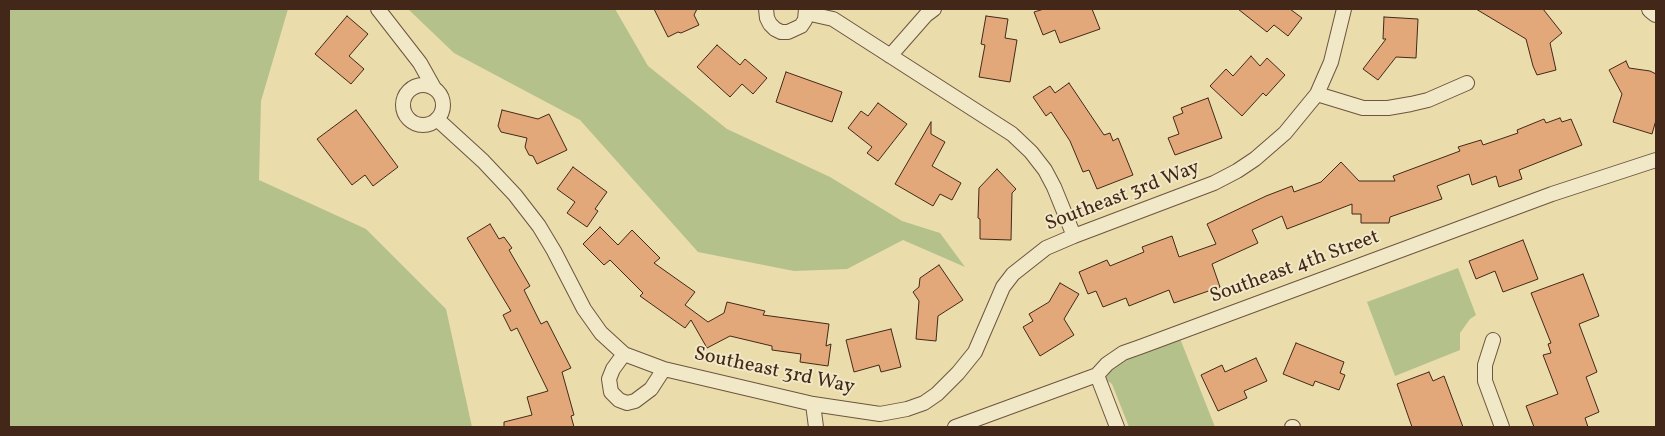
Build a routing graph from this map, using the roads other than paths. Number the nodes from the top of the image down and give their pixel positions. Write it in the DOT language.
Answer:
graph roads {
  1 [pos="378,9"];
  2 [pos="766,9"];
  3 [pos="934,9"];
  4 [pos="1344,9"];
  5 [pos="1651,9"];
  6 [pos="806,11"];
  7 [pos="1656,13"];
  8 [pos="890,56"];
  9 [pos="1467,83"];
  10 [pos="434,88"];
  11 [pos="1317,94"];
  12 [pos="437,119"];
  13 [pos="1656,160"];
  14 [pos="1074,236"];
  15 [pos="1493,340"];
  16 [pos="624,354"];
  17 [pos="664,369"];
  18 [pos="1097,375"];
  19 [pos="813,404"];
  20 [pos="816,427"];
  21 [pos="955,427"];
  22 [pos="1117,427"];
  23 [pos="1502,427"];
  1 -- 10 [label="street"];
  2 -- 6 [label="street"];
  3 -- 8 [label="street"];
  4 -- 11 [label="street, Southeast 3rd Way"];
  5 -- 7 [label="street"];
  6 -- 8 [label="street"];
  8 -- 14 [label="street"];
  9 -- 11 [label="street"];
  10 -- 12 [label="street"];
  10 -- 12 [label="street"];
  11 -- 14 [label="street, Southeast 3rd Way"];
  12 -- 16 [label="street, Southeast 3rd Way"];
  13 -- 18 [label="street, Southeast 4th Street"];
  14 -- 19 [label="street, Southeast 3rd Way"];
  15 -- 23 [label="street"];
  16 -- 17 [label="street, Southeast 3rd Way"];
  16 -- 17 [label="street, Southeast 3rd Way"];
  17 -- 19 [label="street, Southeast 3rd Way"];
  18 -- 21 [label="street, Southeast 4th Street"];
  18 -- 22 [label="street"];
  19 -- 20 [label="street"];
}
